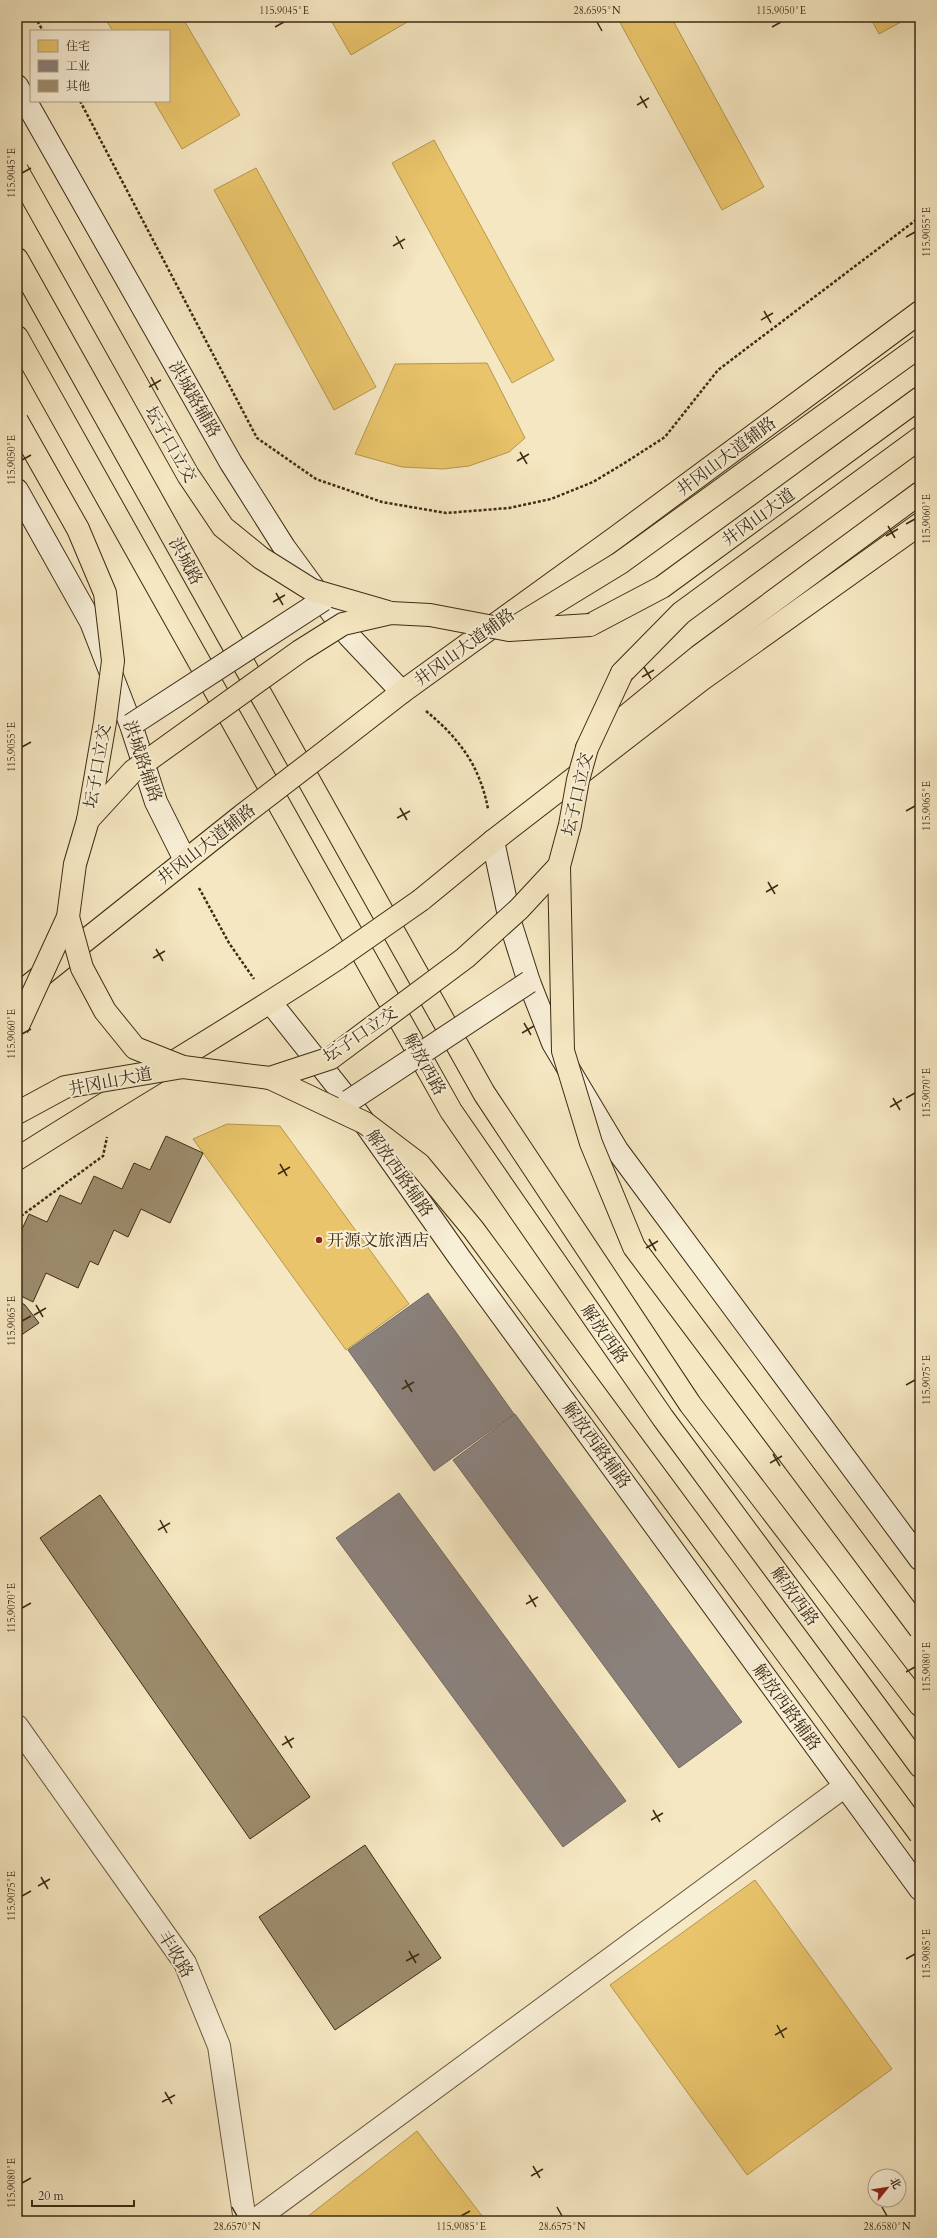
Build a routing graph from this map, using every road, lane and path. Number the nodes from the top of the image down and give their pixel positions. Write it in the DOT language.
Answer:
graph roads {
  1 [pos="35,17"];
  2 [pos="42,30"];
  3 [pos="17,86"];
  4 [pos="81,102"];
  5 [pos="17,170"];
  6 [pos="920,217"];
  7 [pos="17,259"];
  8 [pos="920,312"];
  9 [pos="17,337"];
  10 [pos="920,346"];
  11 [pos="871,348"];
  12 [pos="920,358"];
  13 [pos="920,398"];
  14 [pos="17,421"];
  15 [pos="920,438"];
  16 [pos="17,490"];
  17 [pos="920,493"];
  18 [pos="920,524"];
  19 [pos="323,600"];
  20 [pos="391,613"];
  21 [pos="590,625"];
  22 [pos="510,630"];
  23 [pos="622,673"];
  24 [pos="402,692"];
  25 [pos="131,725"];
  26 [pos="587,748"];
  27 [pos="88,820"];
  28 [pos="493,841"];
  29 [pos="185,860"];
  30 [pos="355,862"];
  31 [pos="559,866"];
  32 [pos="68,917"];
  33 [pos="529,982"];
  34 [pos="17,995"];
  35 [pos="271,1003"];
  36 [pos="17,1028"];
  37 [pos="183,1068"];
  38 [pos="270,1078"];
  39 [pos="118,1094"];
  40 [pos="349,1100"];
  41 [pos="17,1113"];
  42 [pos="17,1159"];
  43 [pos="17,1219"];
  44 [pos="920,1559"];
  45 [pos="920,1629"];
  46 [pos="920,1706"];
  47 [pos="17,1726"];
  48 [pos="920,1766"];
  49 [pos="845,1786"];
  50 [pos="920,1834"];
  51 [pos="920,1889"];
  52 [pos="245,2221"];
  53 [pos="254,2221"];
  1 -- 2 [label="path"];
  3 -- 19 [label="main road, 洪城路辅路"];
  4 -- 6 [label="path"];
  5 -- 20 [label="main road, 坛子口立交, bridge"];
  7 -- 30 [label="main road, 洪城路"];
  8 -- 11 [label="main road, 井冈山大道辅路"];
  9 -- 48 [label="main road, 解放西路"];
  10 -- 22 [label="main road, bridge"];
  11 -- 12 [label="main road"];
  11 -- 24 [label="main road, 井冈山大道辅路"];
  13 -- 21 [label="main road, 井冈山大道"];
  14 -- 27 [label="main road, 坛子口立交, bridge"];
  15 -- 23 [label="main road, 井冈山大道"];
  16 -- 25 [label="main road, 洪城路辅路"];
  17 -- 26 [label="main road"];
  18 -- 28 [label="main road"];
  19 -- 24 [label="main road, 洪城路辅路"];
  19 -- 25 [label="main road, bridge"];
  20 -- 22 [label="main road, 坛子口立交, bridge"];
  20 -- 27 [label="main road, 坛子口立交, bridge"];
  21 -- 22 [label="main road, 坛子口立交, bridge"];
  23 -- 26 [label="main road, 坛子口立交, bridge"];
  24 -- 28 [label="path"];
  24 -- 29 [label="main road, 井冈山大道辅路, bridge"];
  25 -- 29 [label="main road, 洪城路辅路"];
  26 -- 31 [label="main road, 坛子口立交, bridge"];
  27 -- 32 [label="main road, 坛子口立交, bridge"];
  28 -- 33 [label="main road"];
  28 -- 35 [label="main road, bridge"];
  29 -- 34 [label="main road, 井冈山大道辅路"];
  29 -- 35 [label="path"];
  30 -- 46 [label="main road, 解放西路"];
  31 -- 38 [label="main road, 坛子口立交, bridge"];
  31 -- 45 [label="main road, bridge"];
  32 -- 36 [label="main road, bridge"];
  32 -- 37 [label="main road, 坛子口立交, bridge"];
  33 -- 40 [label="main road, bridge"];
  33 -- 44 [label="main road"];
  35 -- 39 [label="main road"];
  35 -- 40 [label="main road, 解放西路辅路"];
  37 -- 38 [label="main road, 坛子口立交, bridge"];
  37 -- 41 [label="main road, 井冈山大道, bridge"];
  38 -- 50 [label="main road, bridge"];
  39 -- 42 [label="main road"];
  39 -- 43 [label="path"];
  40 -- 49 [label="main road, 解放西路辅路"];
  47 -- 52 [label="main road, 丰收路"];
  49 -- 51 [label="main road, 解放西路辅路"];
  49 -- 53 [label="main road"];
}
